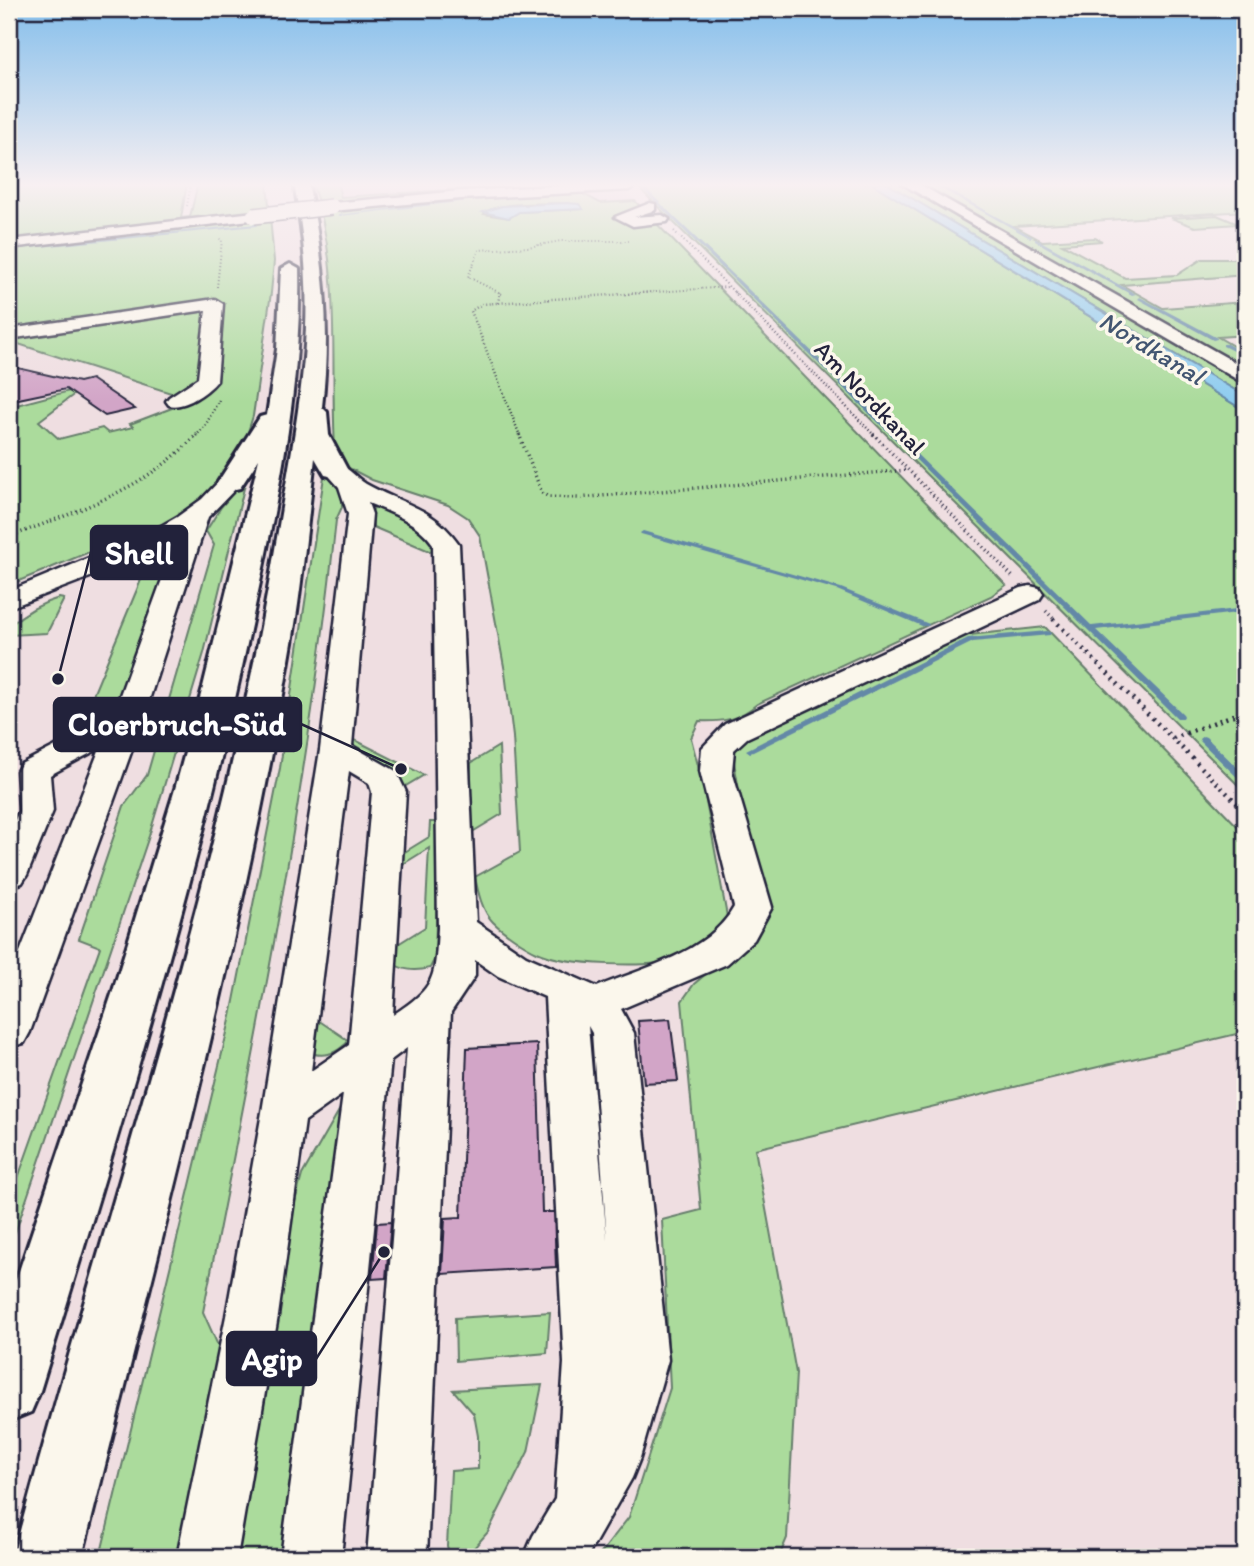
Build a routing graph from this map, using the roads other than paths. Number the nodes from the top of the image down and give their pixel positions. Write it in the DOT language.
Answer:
graph roads {
  1 [pos="290,256"];
  2 [pos="313,256"];
  3 [pos="1035,256"];
  4 [pos="9,334"];
  5 [pos="1245,376"];
  6 [pos="297,398"];
  7 [pos="176,401"];
  8 [pos="342,477"];
  9 [pos="231,482"];
  10 [pos="196,518"];
  11 [pos="1030,594"];
  12 [pos="9,600"];
  13 [pos="125,722"];
  14 [pos="336,750"];
  15 [pos="9,875"];
  16 [pos="457,928"];
  17 [pos="581,995"];
  18 [pos="431,1010"];
  19 [pos="9,1032"];
  20 [pos="370,1053"];
  21 [pos="284,1112"];
  22 [pos="9,1391"];
  23 [pos="47,1557"];
  24 [pos="206,1557"];
  25 [pos="311,1557"];
  26 [pos="397,1557"];
  27 [pos="554,1557"];
  1 -- 6 [label="highway"];
  2 -- 6 [label="highway"];
  3 -- 5 [label="street"];
  4 -- 7 [label="street"];
  6 -- 8 [label="highway"];
  6 -- 9 [label="highway"];
  6 -- 22 [label="highway"];
  6 -- 23 [label="highway"];
  8 -- 14 [label="street"];
  8 -- 16 [label="street"];
  9 -- 10 [label="street"];
  10 -- 12 [label="street"];
  10 -- 13 [label="street"];
  11 -- 17 [label="street"];
  13 -- 15 [label="street"];
  13 -- 19 [label="street"];
  14 -- 20 [label="street"];
  14 -- 21 [label="street"];
  16 -- 17 [label="street"];
  16 -- 18 [label="street"];
  17 -- 27 [label="street"];
  18 -- 20 [label="street"];
  18 -- 26 [label="street"];
  20 -- 21 [label="street"];
  20 -- 25 [label="street"];
  21 -- 24 [label="street"];
}
